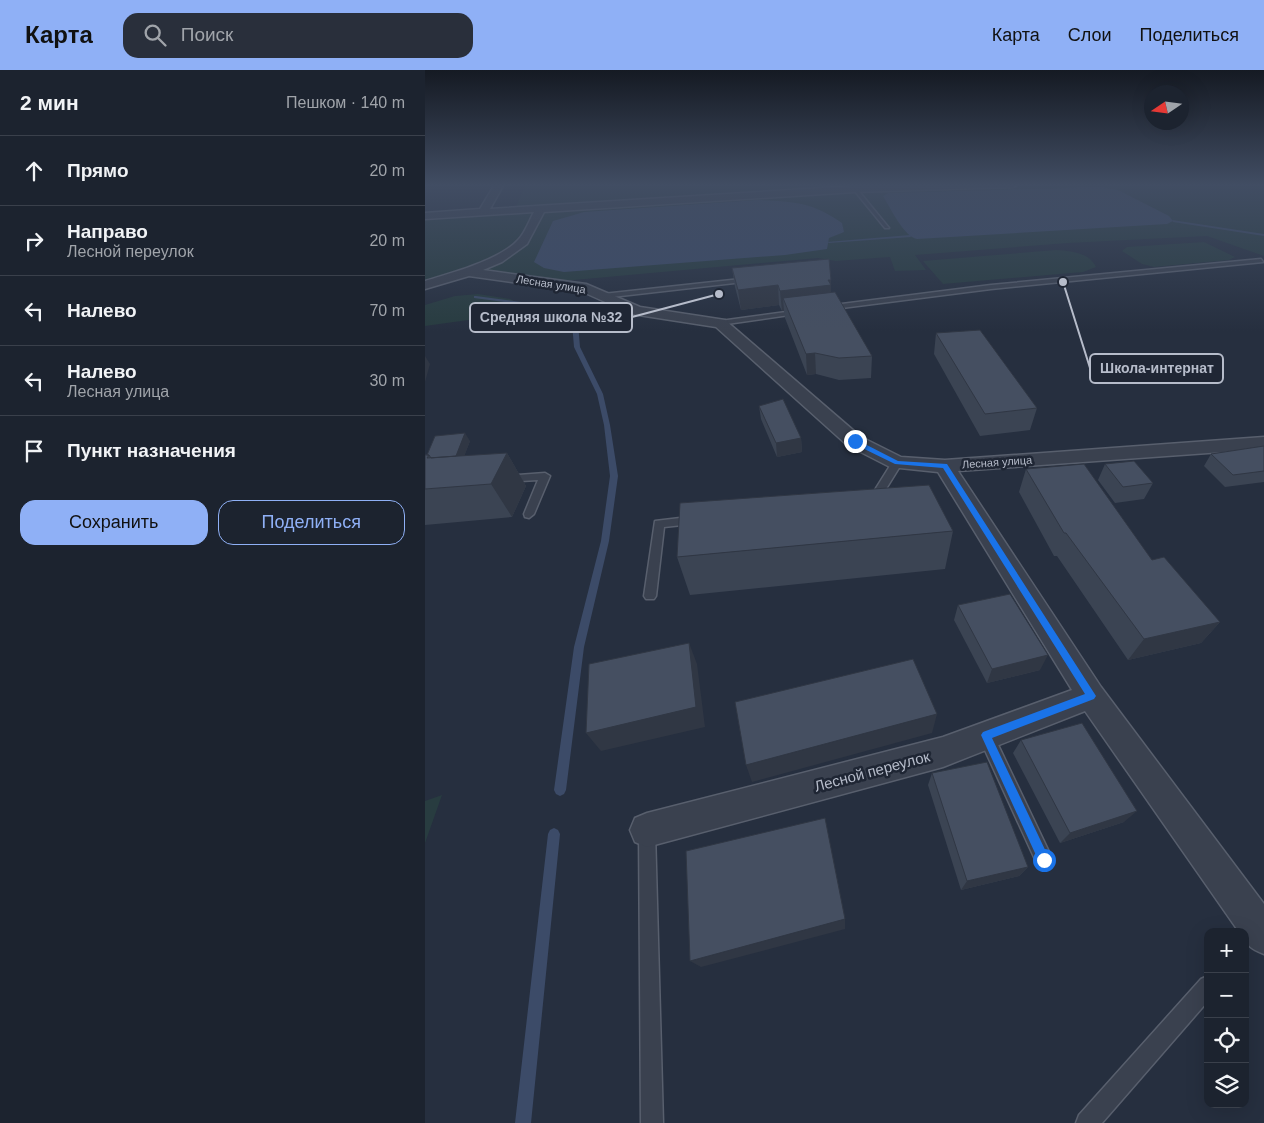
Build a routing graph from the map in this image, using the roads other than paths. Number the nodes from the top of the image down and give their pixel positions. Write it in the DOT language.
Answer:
graph roads {
  1 [pos="528,233"];
  2 [pos="1261,260"];
  3 [pos="461,274"];
  4 [pos="762,278"];
  5 [pos="425,284"];
  6 [pos="603,296"];
  7 [pos="820,309"];
  8 [pos="810,310"];
  9 [pos="720,323"];
  10 [pos="1264,442"];
  11 [pos="897,463"];
  12 [pos="945,466"];
  13 [pos="490,480"];
  14 [pos="861,506"];
  15 [pos="529,514"];
  16 [pos="707,520"];
  17 [pos="650,596"];
  18 [pos="1091,696"];
  19 [pos="986,735"];
  20 [pos="647,830"];
  21 [pos="1044,860"];
  22 [pos="1258,932"];
  23 [pos="1204,991"];
  24 [pos="652,1123"];
  25 [pos="1087,1123"];
  1 -- 3 [label="street"];
  2 -- 7 [label="lane"];
  3 -- 5 [label="street"];
  3 -- 6 [label="street, Лесная улица"];
  4 -- 6 [label="lane"];
  6 -- 9 [label="street, Лесная улица"];
  8 -- 9 [label="lane, Лесная улица"];
  9 -- 11 [label="street, Лесная улица"];
  10 -- 12 [label="street, Лесная улица"];
  11 -- 12 [label="street, Лесная улица"];
  11 -- 14 [label="lane"];
  12 -- 18 [label="street"];
  13 -- 15 [label="lane"];
  16 -- 17 [label="lane"];
  18 -- 19 [label="street, Лесной переулок"];
  18 -- 22 [label="street"];
  19 -- 20 [label="street, Лесной переулок"];
  19 -- 21 [label="lane"];
  20 -- 24 [label="lane"];
  23 -- 25 [label="lane"];
}
